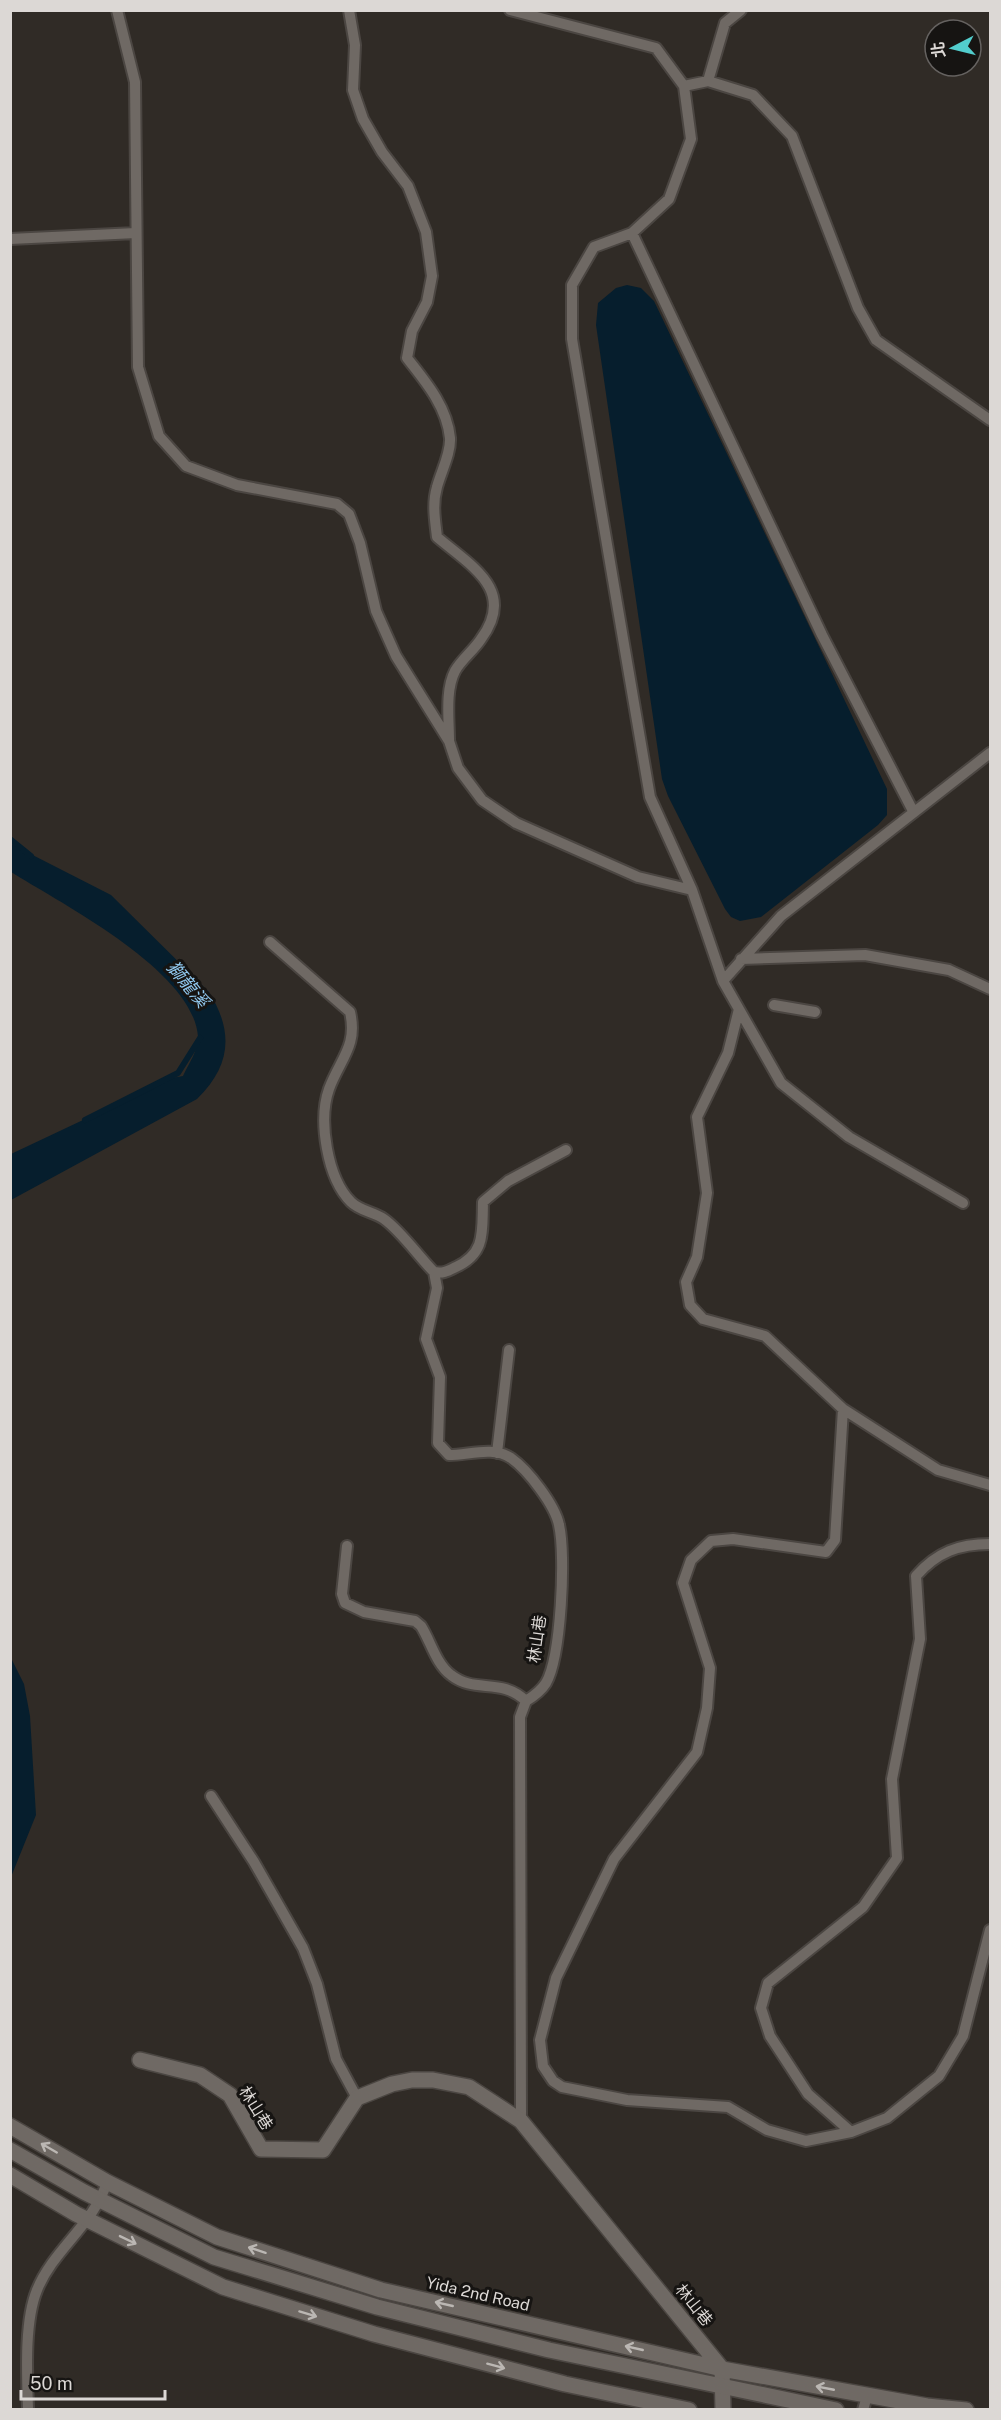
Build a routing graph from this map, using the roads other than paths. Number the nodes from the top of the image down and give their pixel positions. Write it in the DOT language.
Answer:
graph roads {
  1 [pos="117,10"];
  2 [pos="349,10"];
  3 [pos="510,10"];
  4 [pos="741,10"];
  5 [pos="708,81"];
  6 [pos="684,86"];
  7 [pos="135,233"];
  8 [pos="632,233"];
  9 [pos="10,239"];
  10 [pos="990,420"];
  11 [pos="450,741"];
  12 [pos="990,753"];
  13 [pos="913,811"];
  14 [pos="692,890"];
  15 [pos="270,942"];
  16 [pos="741,959"];
  17 [pos="723,981"];
  18 [pos="990,989"];
  19 [pos="774,1005"];
  20 [pos="739,1010"];
  21 [pos="815,1012"];
  22 [pos="566,1150"];
  23 [pos="963,1203"];
  24 [pos="434,1272"];
  25 [pos="509,1350"];
  26 [pos="843,1409"];
  27 [pos="497,1452"];
  28 [pos="990,1485"];
  29 [pos="990,1544"];
  30 [pos="347,1546"];
  31 [pos="526,1701"];
  32 [pos="211,1796"];
  33 [pos="990,1930"];
  34 [pos="140,2060"];
  35 [pos="357,2098"];
  36 [pos="521,2121"];
  37 [pos="10,2126"];
  38 [pos="850,2132"];
  39 [pos="10,2150"];
  40 [pos="10,2175"];
  41 [pos="107,2182"];
  42 [pos="101,2200"];
  43 [pos="81,2217"];
  44 [pos="722,2369"];
  45 [pos="722,2386"];
  46 [pos="865,2403"];
  47 [pos="28,2409"];
  48 [pos="689,2409"];
  49 [pos="723,2409"];
  50 [pos="836,2409"];
  51 [pos="966,2409"];
  1 -- 7 [label="lane"];
  2 -- 11 [label="lane"];
  3 -- 6 [label="lane"];
  4 -- 5 [label="lane"];
  5 -- 6 [label="lane"];
  5 -- 10 [label="lane"];
  6 -- 8 [label="lane"];
  7 -- 9 [label="lane"];
  7 -- 11 [label="lane"];
  8 -- 13 [label="lane"];
  8 -- 14 [label="lane"];
  11 -- 14 [label="lane"];
  12 -- 13 [label="lane"];
  13 -- 16 [label="lane"];
  14 -- 17 [label="lane"];
  15 -- 24 [label="lane"];
  16 -- 17 [label="lane"];
  16 -- 18 [label="lane"];
  17 -- 20 [label="lane"];
  19 -- 21 [label="lane"];
  20 -- 23 [label="lane"];
  20 -- 26 [label="lane"];
  22 -- 24 [label="lane"];
  24 -- 27 [label="lane"];
  25 -- 27 [label="lane"];
  26 -- 28 [label="lane"];
  26 -- 38 [label="lane"];
  27 -- 31 [label="lane, 林山巷"];
  29 -- 38 [label="lane"];
  30 -- 31 [label="lane"];
  31 -- 36 [label="lane"];
  32 -- 35 [label="lane"];
  33 -- 38 [label="lane"];
  34 -- 35 [label="street, 林山巷"];
  35 -- 36 [label="street, 林山巷"];
  36 -- 44 [label="street, 林山巷"];
  41 -- 37 [label="street, Yida 2nd Road, one-way"];
  39 -- 42 [label="street"];
  40 -- 43 [label="street"];
  41 -- 42 [label="lane"];
  44 -- 41 [label="street, Yida 2nd Road, one-way"];
  42 -- 43 [label="lane"];
  42 -- 45 [label="street"];
  43 -- 47 [label="lane"];
  43 -- 48 [label="street, one-way"];
  44 -- 45 [label="street"];
  46 -- 44 [label="street, Yida 2nd Road, one-way"];
  45 -- 49 [label="street"];
  45 -- 50 [label="street"];
  46 -- 51 [label="street, Yida 2nd Road"];
}
